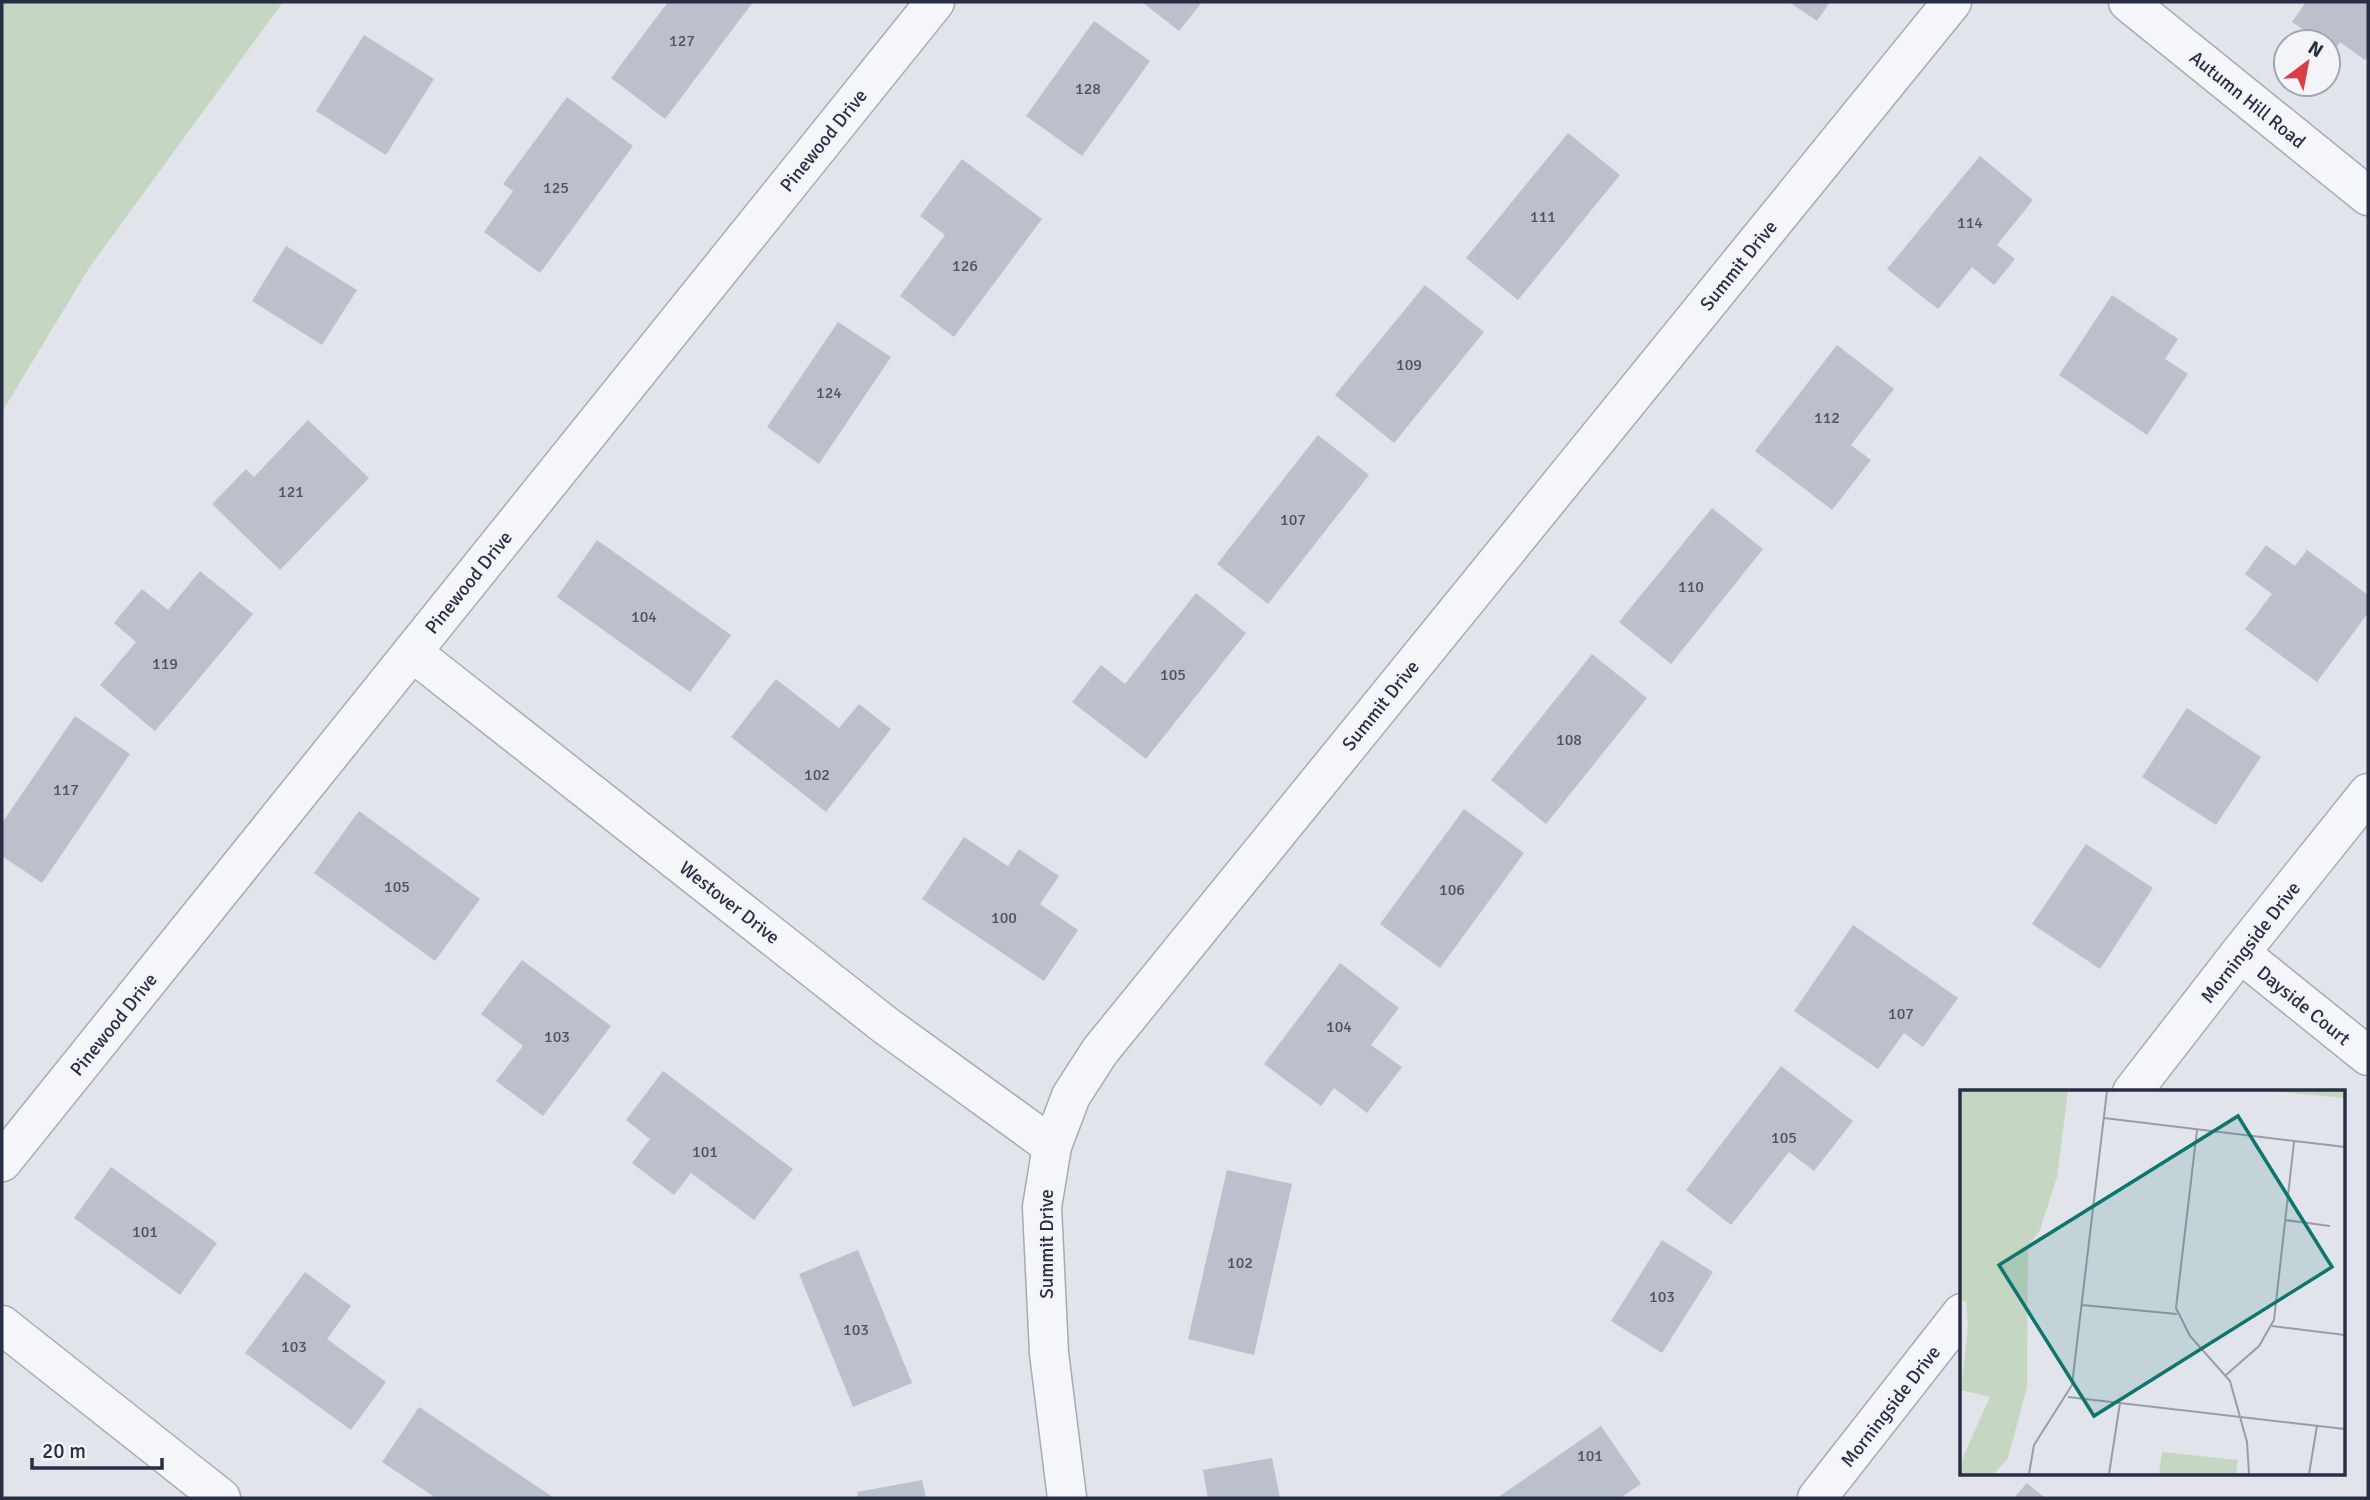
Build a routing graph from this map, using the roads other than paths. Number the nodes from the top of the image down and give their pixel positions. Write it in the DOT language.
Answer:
graph roads {
  1 [pos="934,2"];
  2 [pos="1952,2"];
  3 [pos="2128,2"];
  4 [pos="2368,197"];
  5 [pos="412,652"];
  6 [pos="2368,793"];
  7 [pos="2240,953"];
  8 [pos="2368,1056"];
  9 [pos="2135,1090"];
  10 [pos="1052,1146"];
  11 [pos="2,1162"];
  12 [pos="1960,1316"];
  13 [pos="2,1325"];
  14 [pos="221,1498"];
  15 [pos="1067,1498"];
  16 [pos="1817,1498"];
  1 -- 5 [label="street, Pinewood Drive"];
  2 -- 10 [label="street, Summit Drive"];
  3 -- 4 [label="street, Autumn Hill Road"];
  5 -- 10 [label="street, Westover Drive"];
  5 -- 11 [label="street, Pinewood Drive"];
  6 -- 7 [label="street, Morningside Drive"];
  7 -- 8 [label="street, Dayside Court"];
  7 -- 9 [label="street, Morningside Drive"];
  10 -- 15 [label="street, Summit Drive"];
  12 -- 16 [label="street, Morningside Drive"];
  13 -- 14 [label="street"];
}
